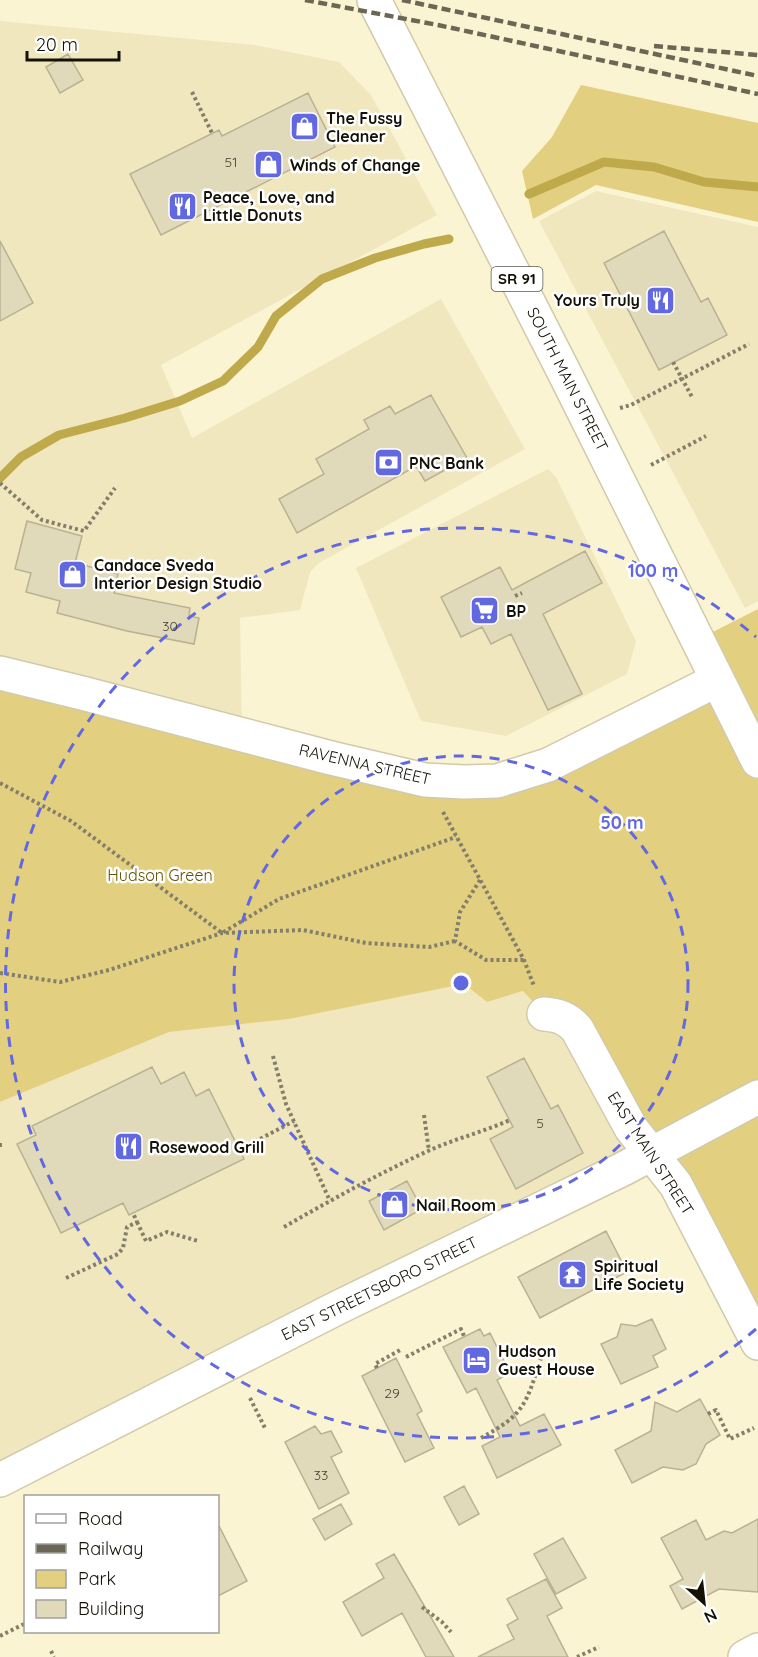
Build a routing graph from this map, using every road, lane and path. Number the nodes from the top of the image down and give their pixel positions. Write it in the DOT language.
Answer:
graph roads {
  1 [pos="374,0"];
  2 [pos="192,92"];
  3 [pos="212,133"];
  4 [pos="749,344"];
  5 [pos="673,362"];
  6 [pos="682,379"];
  7 [pos="692,397"];
  8 [pos="620,408"];
  9 [pos="706,436"];
  10 [pos="651,465"];
  11 [pos="0,483"];
  12 [pos="115,488"];
  13 [pos="522,593"];
  14 [pos="515,596"];
  15 [pos="0,674"];
  16 [pos="717,680"];
  17 [pos="758,761"];
  18 [pos="425,780"];
  19 [pos="0,783"];
  20 [pos="456,837"];
  21 [pos="480,880"];
  22 [pos="222,933"];
  23 [pos="455,941"];
  24 [pos="524,960"];
  25 [pos="0,973"];
  26 [pos="544,1014"];
  27 [pos="273,1056"];
  28 [pos="758,1097"];
  29 [pos="424,1115"];
  30 [pos="510,1120"];
  31 [pos="294,1121"];
  32 [pos="239,1150"];
  33 [pos="429,1150"];
  34 [pos="652,1154"];
  35 [pos="330,1201"];
  36 [pos="133,1213"];
  37 [pos="137,1222"];
  38 [pos="284,1227"];
  39 [pos="198,1241"];
  40 [pos="66,1278"];
  41 [pos="464,1336"];
  42 [pos="758,1343"];
  43 [pos="402,1349"];
  44 [pos="406,1357"];
  45 [pos="542,1358"];
  46 [pos="377,1368"];
  47 [pos="250,1398"];
  48 [pos="708,1414"];
  49 [pos="753,1428"];
  50 [pos="266,1430"];
  51 [pos="481,1438"];
  52 [pos="0,1480"];
  53 [pos="422,1607"];
  54 [pos="24,1624"];
  55 [pos="451,1632"];
  56 [pos="0,1636"];
  57 [pos="599,1647"];
  58 [pos="758,1650"];
  59 [pos="51,1651"];
  60 [pos="54,1657"];
  61 [pos="577,1657"];
  62 [pos="745,1657"];
  1 -- 16 [label="main road, SOUTH MAIN STREET / SR 91"];
  2 -- 3 [label="path"];
  4 -- 6 [label="path"];
  5 -- 6 [label="path"];
  6 -- 7 [label="path"];
  6 -- 8 [label="path"];
  9 -- 10 [label="path"];
  11 -- 12 [label="path"];
  13 -- 14 [label="path"];
  15 -- 18 [label="main road, RAVENNA STREET"];
  16 -- 17 [label="main road, SOUTH MAIN STREET / SR 91"];
  16 -- 18 [label="main road, RAVENNA STREET"];
  18 -- 20 [label="path"];
  19 -- 22 [label="path"];
  20 -- 21 [label="path"];
  20 -- 22 [label="path"];
  21 -- 23 [label="path"];
  21 -- 24 [label="path"];
  22 -- 23 [label="path"];
  22 -- 25 [label="path"];
  23 -- 24 [label="path"];
  24 -- 26 [label="path"];
  26 -- 34 [label="main road, EAST MAIN STREET"];
  27 -- 31 [label="path"];
  28 -- 34 [label="main road, EAST STREETSBORO STREET"];
  29 -- 33 [label="path"];
  30 -- 33 [label="path"];
  31 -- 32 [label="path"];
  31 -- 35 [label="path"];
  33 -- 35 [label="path"];
  34 -- 42 [label="main road, EAST MAIN STREET"];
  34 -- 52 [label="main road, EAST STREETSBORO STREET"];
  35 -- 38 [label="path"];
  36 -- 37 [label="path"];
  37 -- 39 [label="path"];
  37 -- 40 [label="path"];
  41 -- 44 [label="path"];
  43 -- 46 [label="path"];
  45 -- 51 [label="path"];
  47 -- 50 [label="path"];
  48 -- 49 [label="path"];
  53 -- 55 [label="path"];
  54 -- 56 [label="path"];
  57 -- 61 [label="path"];
  58 -- 62 [label="main road"];
  59 -- 60 [label="path"];
}
